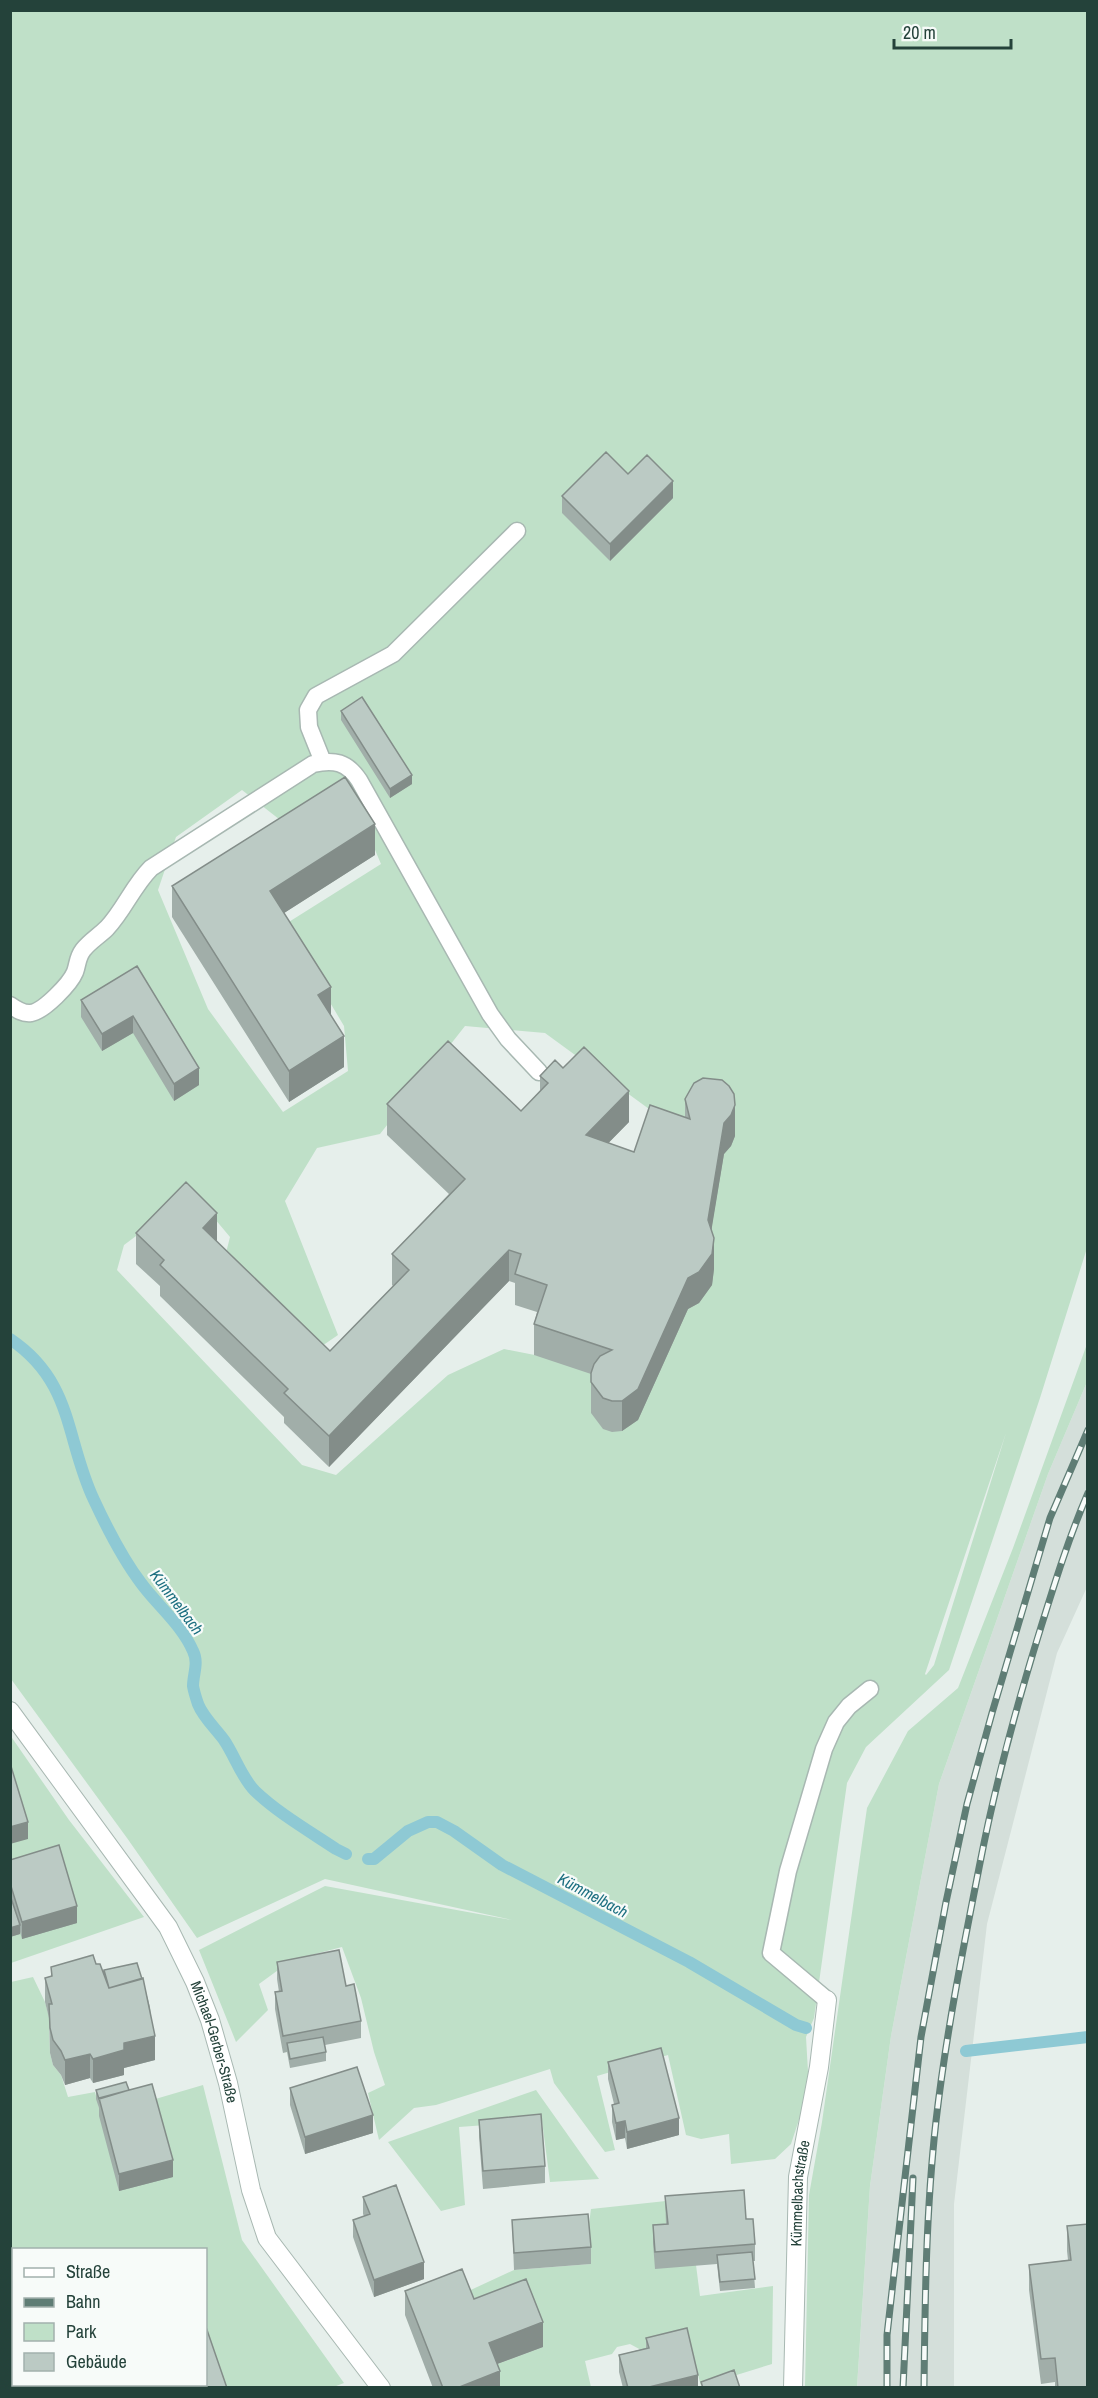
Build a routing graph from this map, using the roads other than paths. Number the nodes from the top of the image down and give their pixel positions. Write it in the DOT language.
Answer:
graph roads {
  1 [pos="517,531"];
  2 [pos="323,762"];
  3 [pos="18,1009"];
  4 [pos="539,1072"];
  5 [pos="870,1689"];
  6 [pos="10,1711"];
  7 [pos="827,2000"];
  8 [pos="381,2388"];
  9 [pos="793,2388"];
  1 -- 2 [label="lane"];
  2 -- 3 [label="lane"];
  2 -- 4 [label="lane"];
  5 -- 7 [label="lane"];
  6 -- 8 [label="street, Michael-Gerber-Straße"];
  7 -- 9 [label="street, Kümmelbachstraße"];
}
